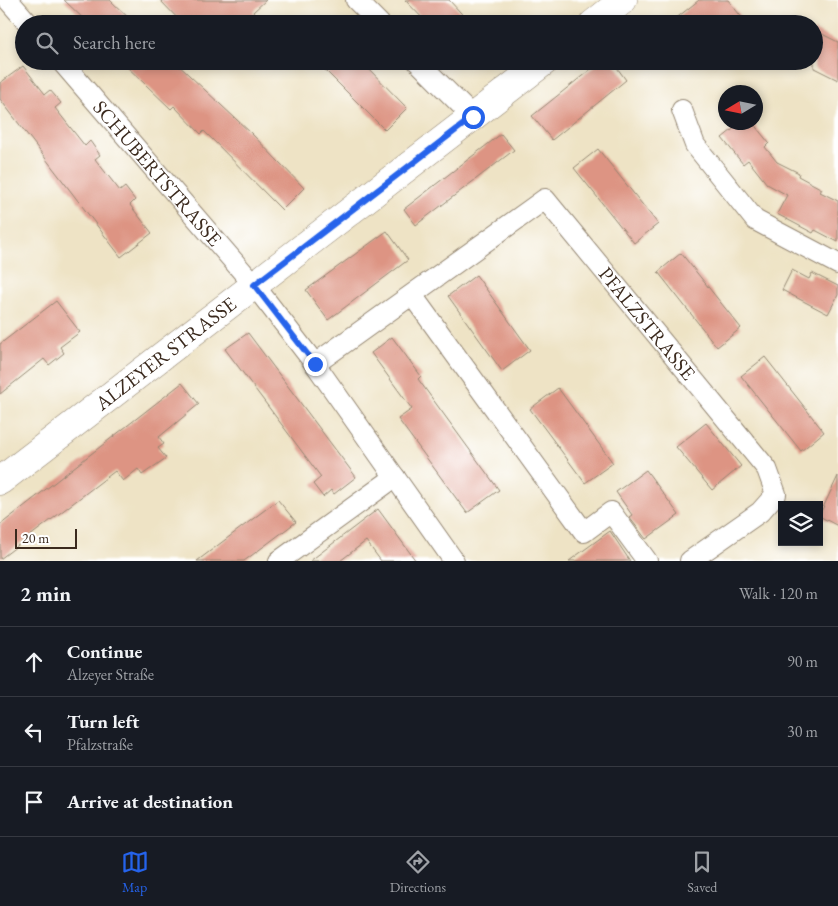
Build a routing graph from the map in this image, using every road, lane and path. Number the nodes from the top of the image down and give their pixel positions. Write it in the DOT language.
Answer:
graph roads {
  1 [pos="8,0"];
  2 [pos="356,0"];
  3 [pos="623,0"];
  4 [pos="21,15"];
  5 [pos="371,15"];
  6 [pos="604,15"];
  7 [pos="69,70"];
  8 [pos="426,70"];
  9 [pos="533,70"];
  10 [pos="682,110"];
  11 [pos="473,117"];
  12 [pos="838,264"];
  13 [pos="254,285"];
  14 [pos="412,294"];
  15 [pos="315,364"];
  16 [pos="395,477"];
  17 [pos="0,481"];
  18 [pos="279,561"];
  19 [pos="454,561"];
  20 [pos="647,561"];
  21 [pos="690,561"];
  1 -- 4 [label="street"];
  2 -- 5 [label="street"];
  3 -- 6 [label="main road"];
  7 -- 13 [label="street, SCHUBERTSTRASSE"];
  8 -- 11 [label="street"];
  9 -- 11 [label="main road, ALZEYER STRASSE"];
  10 -- 12 [label="street"];
  11 -- 13 [label="main road, ALZEYER STRASSE"];
  13 -- 15 [label="street"];
  13 -- 17 [label="main road, ALZEYER STRASSE"];
  14 -- 15 [label="street, PFALZSTRASSE"];
  14 -- 20 [label="street"];
  14 -- 21 [label="street, PFALZSTRASSE"];
  15 -- 16 [label="street"];
  16 -- 18 [label="street"];
  16 -- 19 [label="street"];
}
